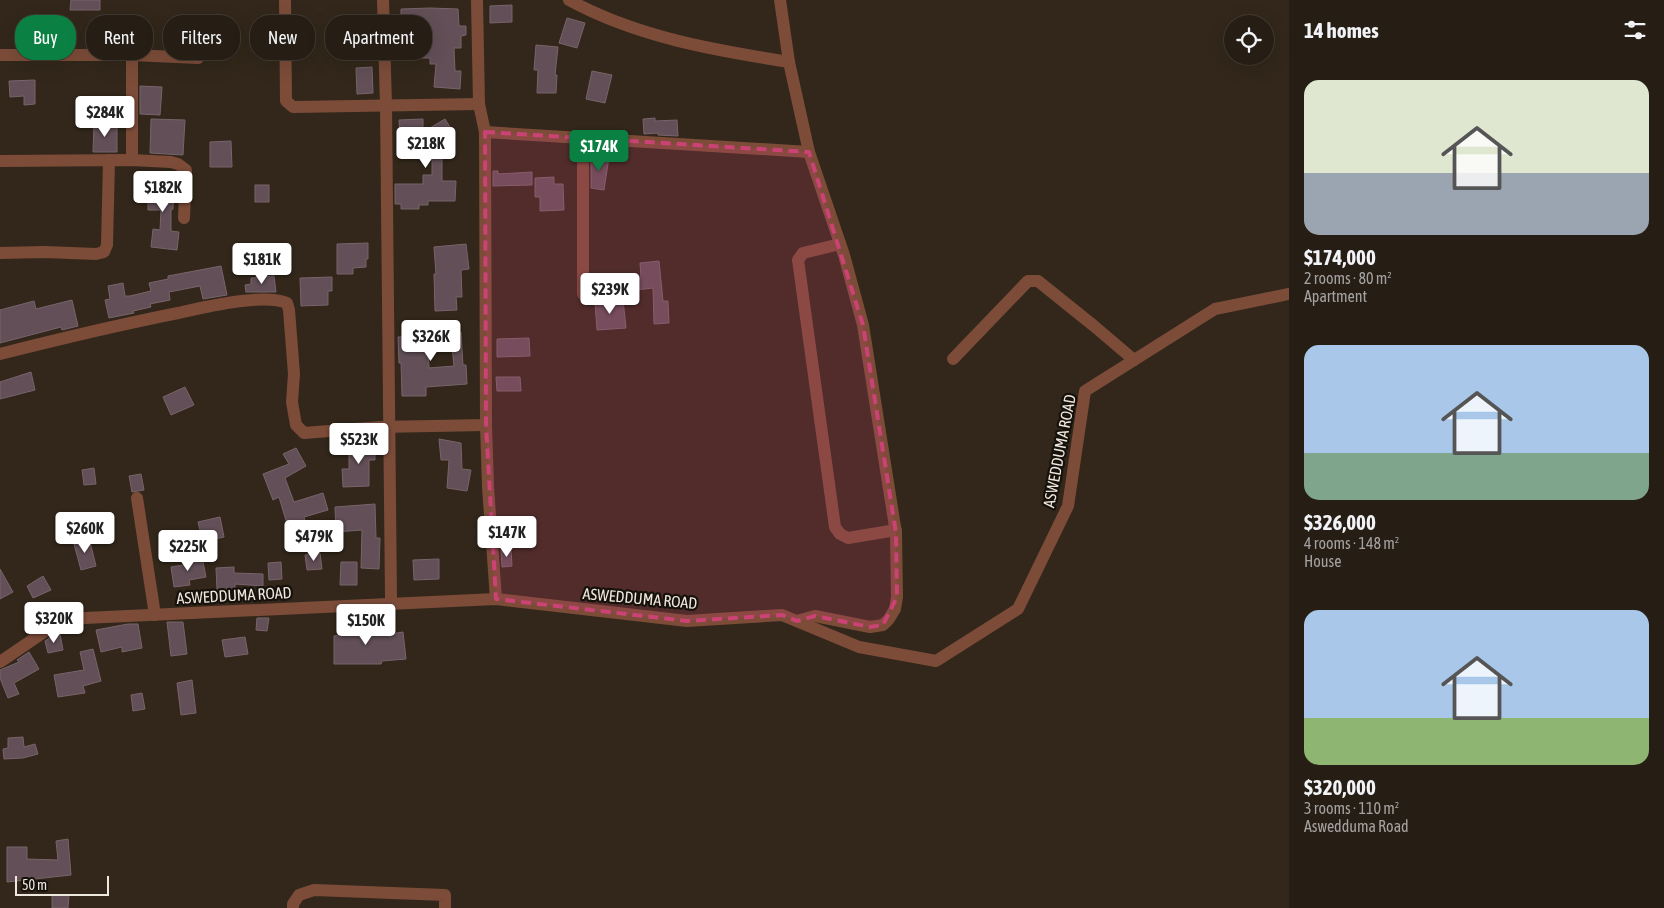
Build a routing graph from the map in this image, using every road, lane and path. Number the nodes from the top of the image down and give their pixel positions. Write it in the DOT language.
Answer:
graph roads {
  1 [pos="285,0"];
  2 [pos="382,0"];
  3 [pos="477,0"];
  4 [pos="569,0"];
  5 [pos="780,0"];
  6 [pos="0,55"];
  7 [pos="86,55"];
  8 [pos="132,60"];
  9 [pos="789,62"];
  10 [pos="479,104"];
  11 [pos="386,105"];
  12 [pos="485,132"];
  13 [pos="583,137"];
  14 [pos="809,152"];
  15 [pos="109,160"];
  16 [pos="132,160"];
  17 [pos="0,161"];
  18 [pos="184,218"];
  19 [pos="840,244"];
  20 [pos="0,253"];
  21 [pos="583,294"];
  22 [pos="1289,294"];
  23 [pos="0,354"];
  24 [pos="953,359"];
  25 [pos="1134,360"];
  26 [pos="486,425"];
  27 [pos="390,427"];
  28 [pos="137,498"];
  29 [pos="896,530"];
  30 [pos="391,599"];
  31 [pos="496,599"];
  32 [pos="155,615"];
  33 [pos="797,621"];
  34 [pos="0,662"];
  35 [pos="293,908"];
  36 [pos="445,908"];
  1 -- 11 [label="street"];
  2 -- 11 [label="street"];
  3 -- 10 [label="street"];
  4 -- 9 [label="street"];
  5 -- 9 [label="street"];
  6 -- 7 [label="street"];
  8 -- 16 [label="street"];
  9 -- 14 [label="street"];
  10 -- 11 [label="street"];
  10 -- 12 [label="street"];
  11 -- 27 [label="street"];
  12 -- 13 [label="street"];
  12 -- 26 [label="street"];
  13 -- 14 [label="street"];
  13 -- 21 [label="street"];
  14 -- 19 [label="street"];
  15 -- 16 [label="street"];
  15 -- 17 [label="street"];
  15 -- 20 [label="street"];
  16 -- 18 [label="street"];
  19 -- 29 [label="street"];
  19 -- 29 [label="street"];
  22 -- 25 [label="street, ASWEDDUMA ROAD"];
  23 -- 27 [label="street"];
  24 -- 25 [label="street"];
  25 -- 33 [label="street, ASWEDDUMA ROAD"];
  26 -- 27 [label="street"];
  26 -- 31 [label="street"];
  27 -- 30 [label="street"];
  28 -- 32 [label="street"];
  29 -- 33 [label="street"];
  31 -- 32 [label="street, ASWEDDUMA ROAD"];
  31 -- 33 [label="street, ASWEDDUMA ROAD"];
  32 -- 34 [label="street, ASWEDDUMA ROAD"];
  35 -- 36 [label="street"];
}
